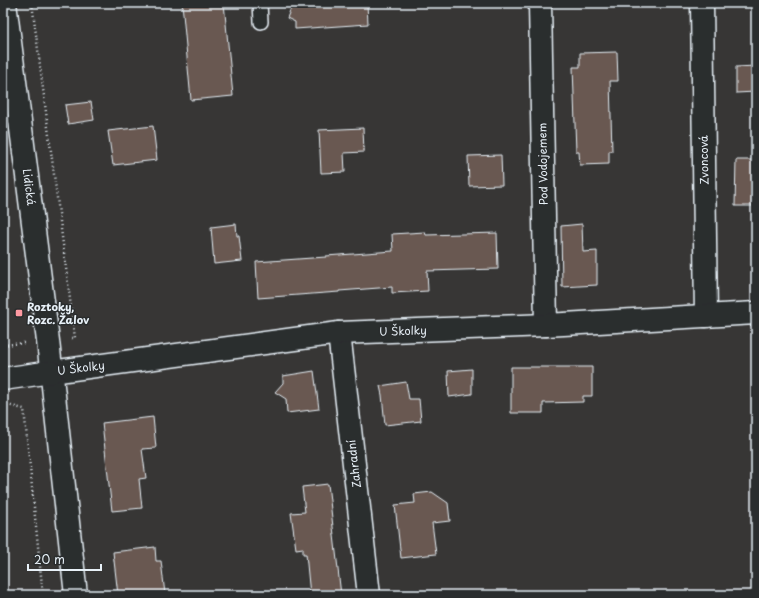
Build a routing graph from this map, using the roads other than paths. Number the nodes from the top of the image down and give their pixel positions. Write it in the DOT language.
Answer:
graph roads {
  1 [pos="6,3"];
  2 [pos="260,3"];
  3 [pos="540,3"];
  4 [pos="702,3"];
  5 [pos="261,22"];
  6 [pos="756,313"];
  7 [pos="706,316"];
  8 [pos="546,325"];
  9 [pos="339,333"];
  10 [pos="51,372"];
  11 [pos="3,378"];
  12 [pos="76,595"];
  13 [pos="370,595"];
  1 -- 10 [label="street, Lidická"];
  2 -- 5 [label="lane"];
  3 -- 8 [label="street, Pod Vodojemem"];
  4 -- 7 [label="street, Zvoncová"];
  6 -- 7 [label="street, U Školky"];
  7 -- 8 [label="street, U Školky"];
  8 -- 9 [label="street, U Školky"];
  9 -- 10 [label="street, U Školky"];
  9 -- 13 [label="street, Zahradní"];
  10 -- 11 [label="street, U Školky"];
  10 -- 12 [label="street, Lidická"];
}
